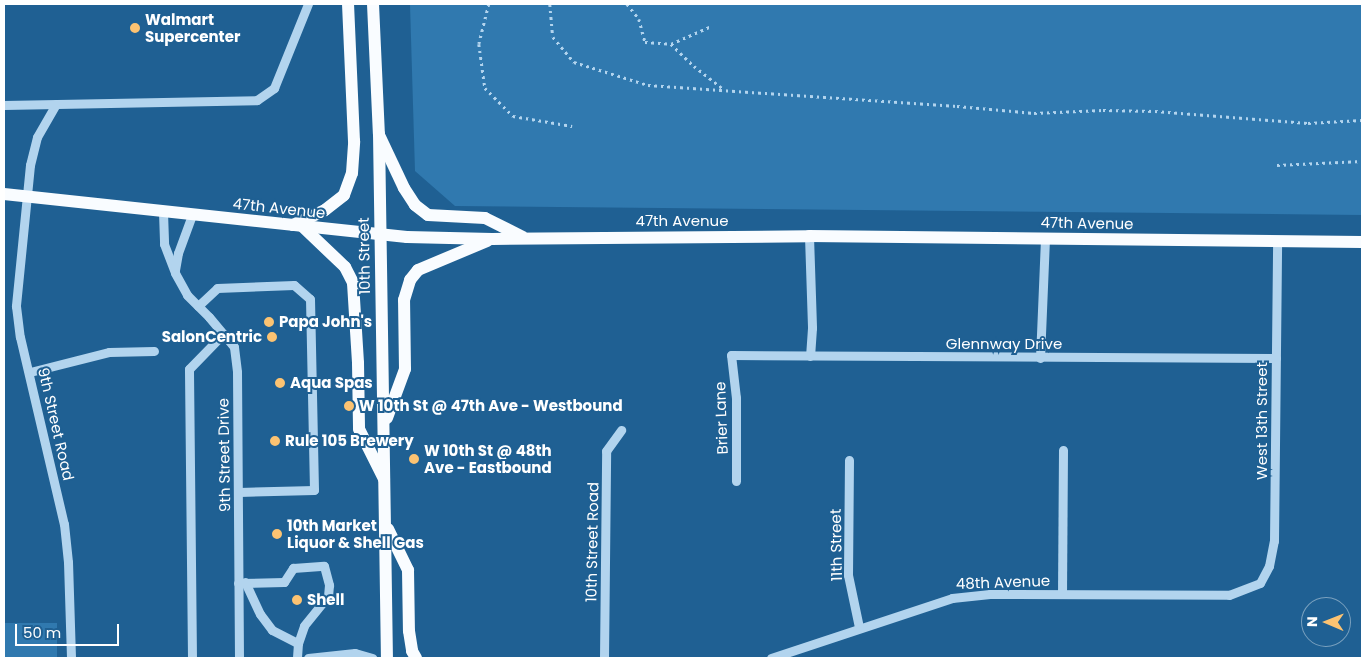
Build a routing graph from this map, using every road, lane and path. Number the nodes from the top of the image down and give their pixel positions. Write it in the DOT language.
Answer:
graph roads {
  1 [pos="308,4"];
  2 [pos="348,4"];
  3 [pos="372,4"];
  4 [pos="490,4"];
  5 [pos="550,4"];
  6 [pos="626,4"];
  7 [pos="708,27"];
  8 [pos="671,44"];
  9 [pos="724,89"];
  10 [pos="56,104"];
  11 [pos="4,105"];
  12 [pos="1362,120"];
  13 [pos="572,126"];
  14 [pos="379,134"];
  15 [pos="1362,161"];
  16 [pos="1277,165"];
  17 [pos="4,194"];
  18 [pos="26,196"];
  19 [pos="163,212"];
  20 [pos="192,215"];
  21 [pos="298,226"];
  22 [pos="379,235"];
  23 [pos="809,236"];
  24 [pos="526,238"];
  25 [pos="492,239"];
  26 [pos="1045,239"];
  27 [pos="1277,241"];
  28 [pos="1362,242"];
  29 [pos="175,273"];
  30 [pos="198,306"];
  31 [pos="223,334"];
  32 [pos="154,351"];
  33 [pos="731,355"];
  34 [pos="810,356"];
  35 [pos="1040,358"];
  36 [pos="1276,358"];
  37 [pos="30,372"];
  38 [pos="384,425"];
  39 [pos="621,430"];
  40 [pos="1063,450"];
  41 [pos="849,460"];
  42 [pos="385,481"];
  43 [pos="736,481"];
  44 [pos="239,492"];
  45 [pos="386,525"];
  46 [pos="242,582"];
  47 [pos="1246,590"];
  48 [pos="1062,594"];
  49 [pos="860,627"];
  50 [pos="298,643"];
  51 [pos="71,658"];
  52 [pos="192,658"];
  53 [pos="239,658"];
  54 [pos="297,658"];
  55 [pos="308,658"];
  56 [pos="372,658"];
  57 [pos="388,658"];
  58 [pos="416,658"];
  59 [pos="604,658"];
  60 [pos="771,658"];
  1 -- 10 [label="street"];
  2 -- 21 [label="main road"];
  3 -- 14 [label="main road, 10th Street"];
  4 -- 13 [label="path"];
  5 -- 9 [label="path"];
  6 -- 8 [label="path"];
  7 -- 8 [label="path"];
  8 -- 9 [label="path"];
  9 -- 12 [label="path"];
  10 -- 11 [label="street"];
  10 -- 18 [label="street, 9th Street Road"];
  14 -- 22 [label="main road, 10th Street"];
  14 -- 24 [label="main road"];
  15 -- 16 [label="path"];
  17 -- 18 [label="main road, 47th Avenue"];
  18 -- 19 [label="main road, 47th Avenue"];
  18 -- 37 [label="street, 9th Street Road"];
  19 -- 20 [label="main road, 47th Avenue"];
  19 -- 29 [label="street, 9th Street Drive"];
  20 -- 21 [label="main road, 47th Avenue"];
  20 -- 29 [label="street"];
  21 -- 22 [label="main road, 47th Avenue"];
  21 -- 42 [label="main road"];
  22 -- 25 [label="main road, 47th Avenue"];
  22 -- 38 [label="main road, 10th Street"];
  23 -- 24 [label="main road, 47th Avenue"];
  23 -- 26 [label="main road, 47th Avenue"];
  23 -- 34 [label="street"];
  24 -- 25 [label="main road, 47th Avenue"];
  25 -- 38 [label="main road"];
  26 -- 27 [label="main road, 47th Avenue"];
  26 -- 35 [label="street"];
  27 -- 28 [label="main road, 47th Avenue"];
  27 -- 36 [label="street, West 13th Street"];
  29 -- 30 [label="street, 9th Street Drive"];
  30 -- 31 [label="street, 9th Street Drive"];
  30 -- 44 [label="street"];
  31 -- 44 [label="street, 9th Street Drive"];
  31 -- 52 [label="street"];
  32 -- 37 [label="street"];
  33 -- 34 [label="street, Glennway Drive"];
  33 -- 43 [label="street, Brier Lane"];
  34 -- 35 [label="street, Glennway Drive"];
  35 -- 36 [label="street, Glennway Drive"];
  36 -- 47 [label="street, West 13th Street"];
  37 -- 51 [label="street, 9th Street Road"];
  38 -- 42 [label="main road, 10th Street"];
  39 -- 59 [label="street, 10th Street Road"];
  40 -- 48 [label="street"];
  41 -- 49 [label="street, 11th Street"];
  42 -- 45 [label="main road, 10th Street"];
  44 -- 46 [label="street, 9th Street Drive"];
  45 -- 57 [label="main road, 10th Street"];
  45 -- 58 [label="main road"];
  46 -- 50 [label="street"];
  46 -- 50 [label="street"];
  46 -- 53 [label="street, 9th Street Drive"];
  47 -- 48 [label="street, 48th Avenue"];
  48 -- 49 [label="street, 48th Avenue"];
  49 -- 60 [label="street, 48th Avenue"];
  50 -- 54 [label="street"];
  55 -- 56 [label="street"];
}
